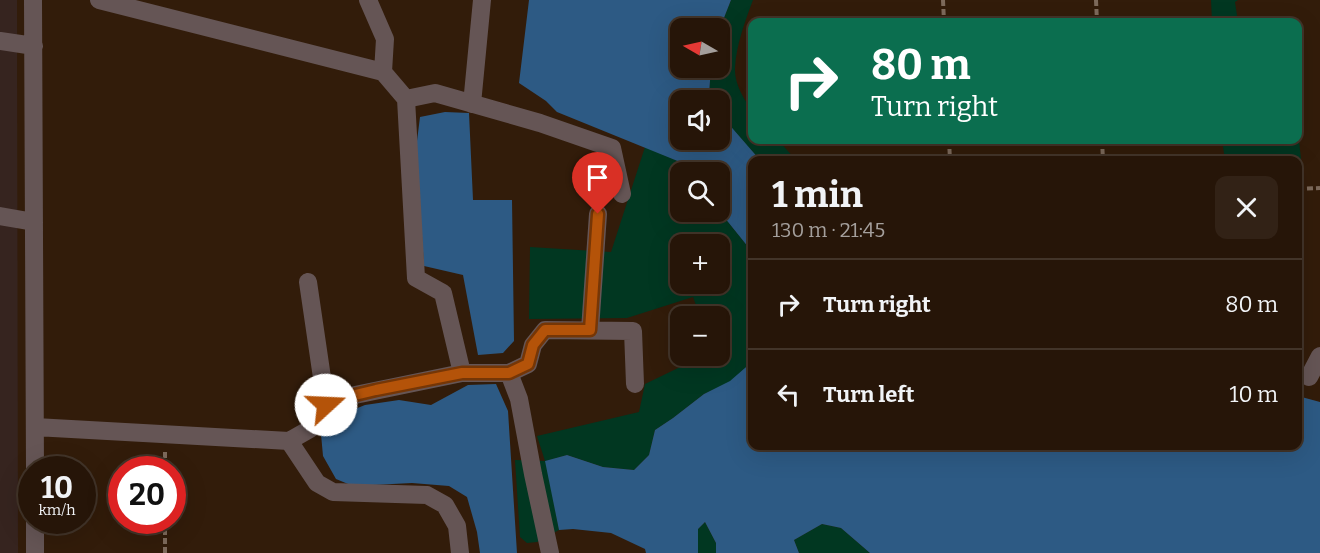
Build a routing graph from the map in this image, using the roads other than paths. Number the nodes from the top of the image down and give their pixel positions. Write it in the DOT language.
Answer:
graph roads {
  1 [pos="33,0"];
  2 [pos="99,0"];
  3 [pos="368,0"];
  4 [pos="482,0"];
  5 [pos="0,41"];
  6 [pos="34,46"];
  7 [pos="384,72"];
  8 [pos="406,99"];
  9 [pos="472,104"];
  10 [pos="622,194"];
  11 [pos="598,214"];
  12 [pos="0,216"];
  13 [pos="34,222"];
  14 [pos="308,282"];
  15 [pos="590,330"];
  16 [pos="1320,356"];
  17 [pos="462,373"];
  18 [pos="509,373"];
  19 [pos="1309,377"];
  20 [pos="635,384"];
  21 [pos="326,405"];
  22 [pos="35,427"];
  23 [pos="289,441"];
  24 [pos="35,456"];
  25 [pos="35,534"];
  26 [pos="35,553"];
  27 [pos="460,553"];
  28 [pos="550,553"];
  1 -- 6 [label="street"];
  2 -- 7 [label="street"];
  3 -- 7 [label="street"];
  4 -- 9 [label="street"];
  5 -- 6 [label="street"];
  6 -- 13 [label="street"];
  7 -- 8 [label="street"];
  8 -- 9 [label="street"];
  8 -- 17 [label="street"];
  9 -- 10 [label="street"];
  11 -- 15 [label="street"];
  12 -- 13 [label="street"];
  13 -- 22 [label="street"];
  14 -- 21 [label="street"];
  15 -- 18 [label="street"];
  15 -- 20 [label="street"];
  16 -- 19 [label="street"];
  17 -- 18 [label="street"];
  17 -- 21 [label="street"];
  18 -- 28 [label="street"];
  21 -- 23 [label="street"];
  22 -- 23 [label="street"];
  22 -- 24 [label="street"];
  23 -- 27 [label="street"];
  25 -- 26 [label="street"];
}
